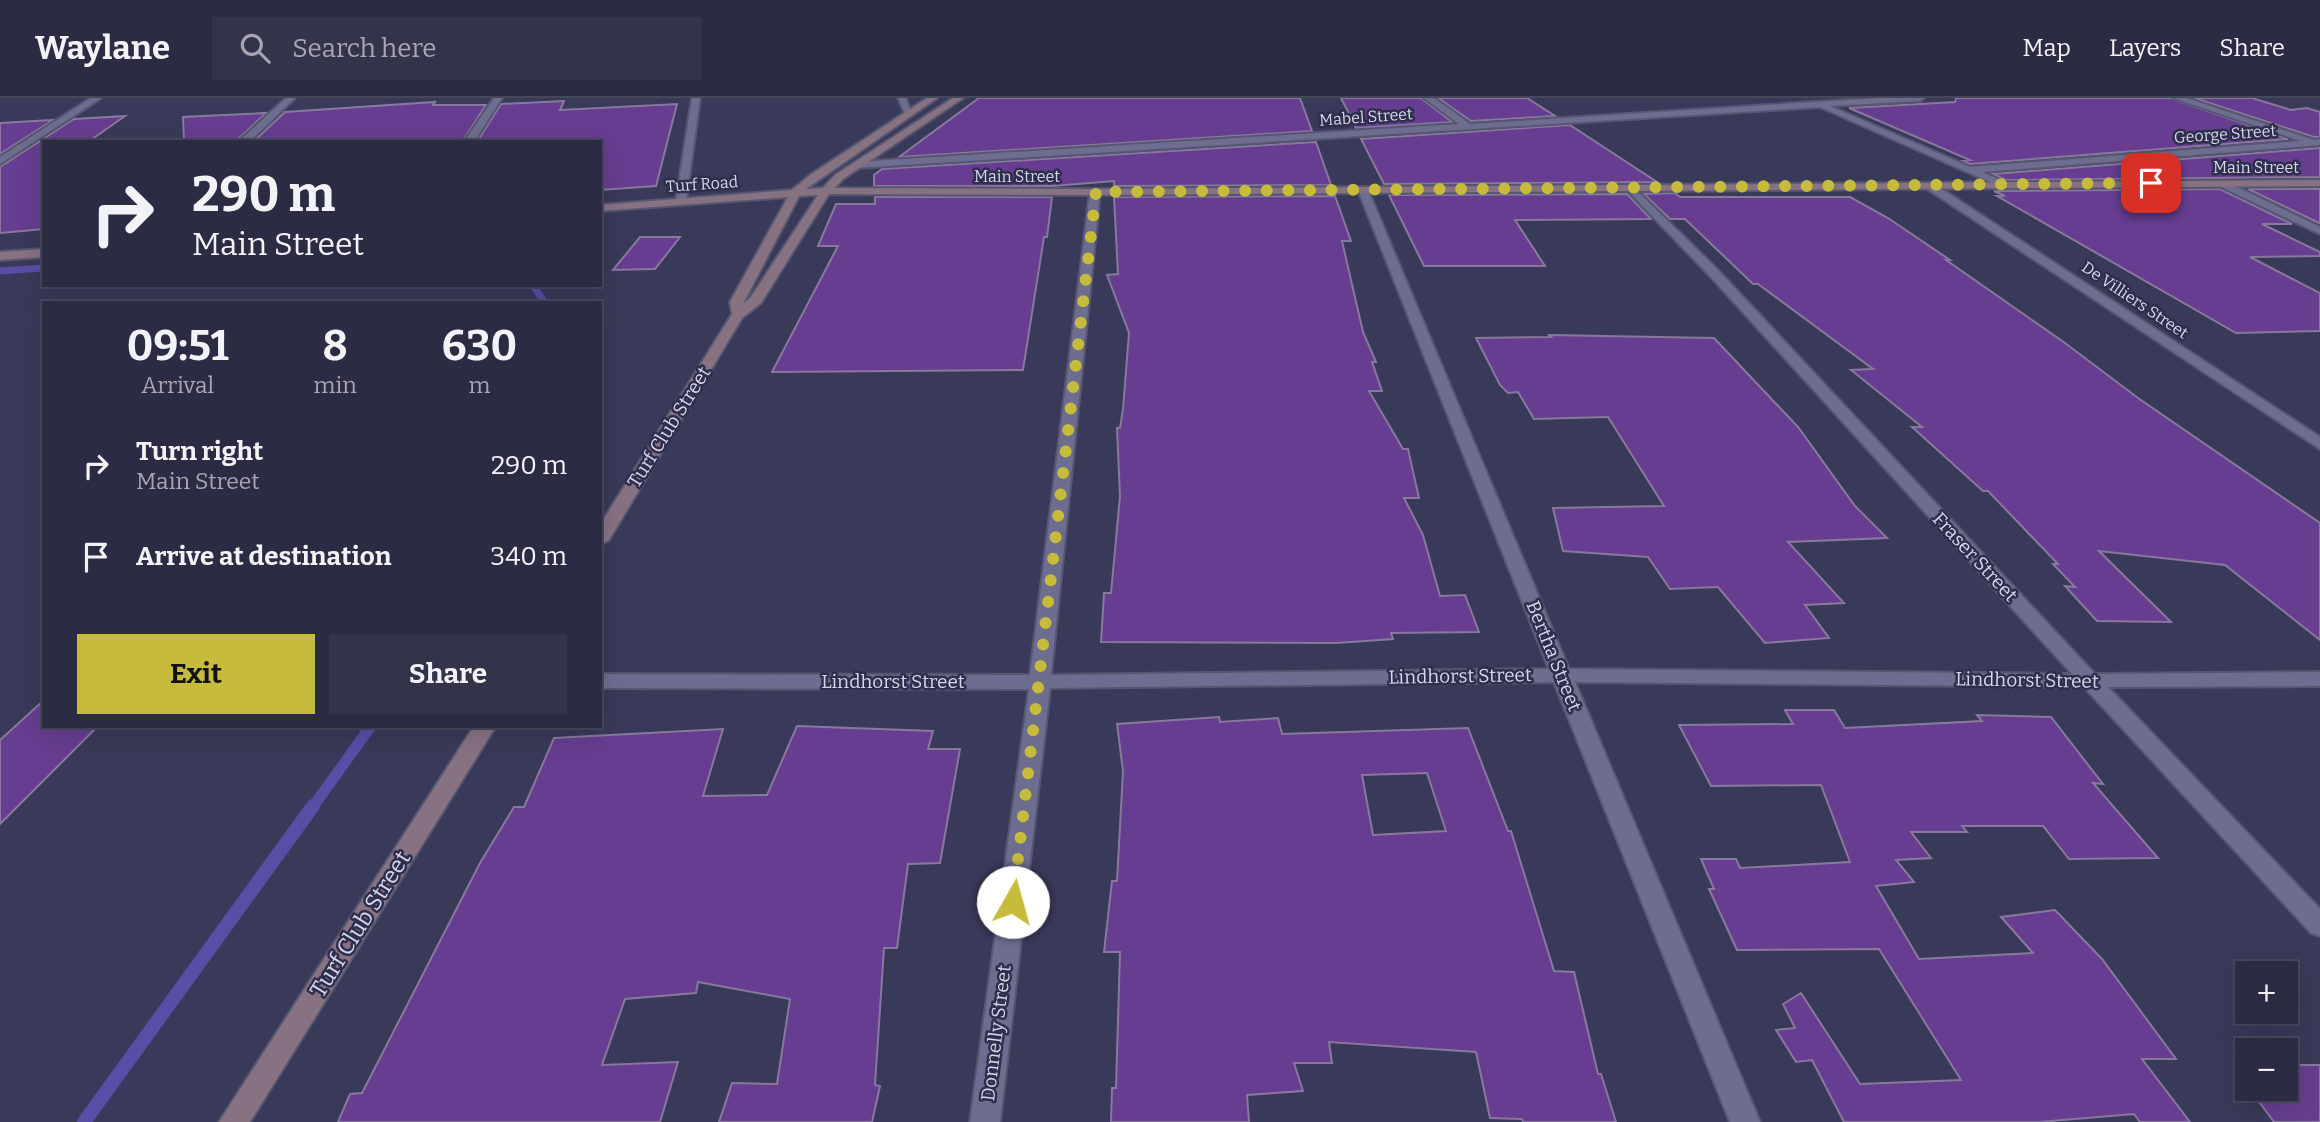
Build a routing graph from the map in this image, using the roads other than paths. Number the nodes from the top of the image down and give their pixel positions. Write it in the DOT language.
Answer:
graph roads {
  1 [pos="97,98"];
  2 [pos="292,98"];
  3 [pos="498,98"];
  4 [pos="696,98"];
  5 [pos="902,98"];
  6 [pos="933,98"];
  7 [pos="959,98"];
  8 [pos="1428,98"];
  9 [pos="1804,98"];
  10 [pos="1920,98"];
  11 [pos="2177,98"];
  12 [pos="1819,105"];
  13 [pos="909,114"];
  14 [pos="1467,126"];
  15 [pos="245,140"];
  16 [pos="470,140"];
  17 [pos="2319,143"];
  18 [pos="0,162"];
  19 [pos="856,165"];
  20 [pos="1966,170"];
  21 [pos="2221,183"];
  22 [pos="2320,183"];
  23 [pos="2001,184"];
  24 [pos="1930,186"];
  25 [pos="1631,188"];
  26 [pos="1363,190"];
  27 [pos="826,191"];
  28 [pos="801,192"];
  29 [pos="1096,192"];
  30 [pos="681,201"];
  31 [pos="602,208"];
  32 [pos="2320,231"];
  33 [pos="42,253"];
  34 [pos="0,256"];
  35 [pos="738,315"];
  36 [pos="2320,444"];
  37 [pos="602,537"];
  38 [pos="1561,675"];
  39 [pos="2320,679"];
  40 [pos="602,681"];
  41 [pos="2090,681"];
  42 [pos="1040,682"];
  43 [pos="484,728"];
  44 [pos="2320,926"];
  45 [pos="234,1122"];
  46 [pos="985,1122"];
  47 [pos="1745,1122"];
  1 -- 18 [label="street"];
  2 -- 15 [label="street"];
  3 -- 16 [label="street"];
  4 -- 30 [label="street"];
  5 -- 13 [label="street"];
  6 -- 13 [label="main road"];
  7 -- 19 [label="main road, Turf Club Street"];
  8 -- 14 [label="street"];
  9 -- 12 [label="street"];
  10 -- 12 [label="street, Mabel Street"];
  11 -- 17 [label="street"];
  12 -- 14 [label="street, Mabel Street"];
  12 -- 20 [label="street"];
  13 -- 28 [label="main road"];
  14 -- 19 [label="street, Mabel Street"];
  17 -- 20 [label="street, George Street"];
  19 -- 27 [label="main road, Turf Club Street"];
  20 -- 23 [label="street"];
  21 -- 22 [label="main road, Main Street"];
  21 -- 23 [label="main road, Main Street"];
  21 -- 32 [label="street"];
  23 -- 24 [label="main road, Main Street"];
  24 -- 25 [label="main road, Main Street"];
  24 -- 36 [label="street, De Villiers Street"];
  25 -- 26 [label="main road, Main Street"];
  25 -- 41 [label="street, Fraser Street"];
  26 -- 29 [label="main road, Main Street"];
  26 -- 38 [label="street, Bertha Street"];
  27 -- 28 [label="main road, Main Street"];
  27 -- 29 [label="main road, Main Street"];
  27 -- 35 [label="main road, Turf Club Street"];
  28 -- 30 [label="main road, Turf Road"];
  28 -- 35 [label="main road, Turf Club Street"];
  29 -- 42 [label="street, Donnelly Street"];
  30 -- 31 [label="main road, Turf Road"];
  33 -- 34 [label="main road"];
  35 -- 37 [label="main road, Turf Club Street"];
  38 -- 41 [label="street, Lindhorst Street"];
  38 -- 42 [label="street, Lindhorst Street"];
  38 -- 47 [label="street, Bertha Street"];
  39 -- 41 [label="street, Lindhorst Street"];
  40 -- 42 [label="street, Lindhorst Street"];
  41 -- 44 [label="street, Fraser Street"];
  42 -- 46 [label="street, Donnelly Street"];
  43 -- 45 [label="main road, Turf Club Street"];
}
